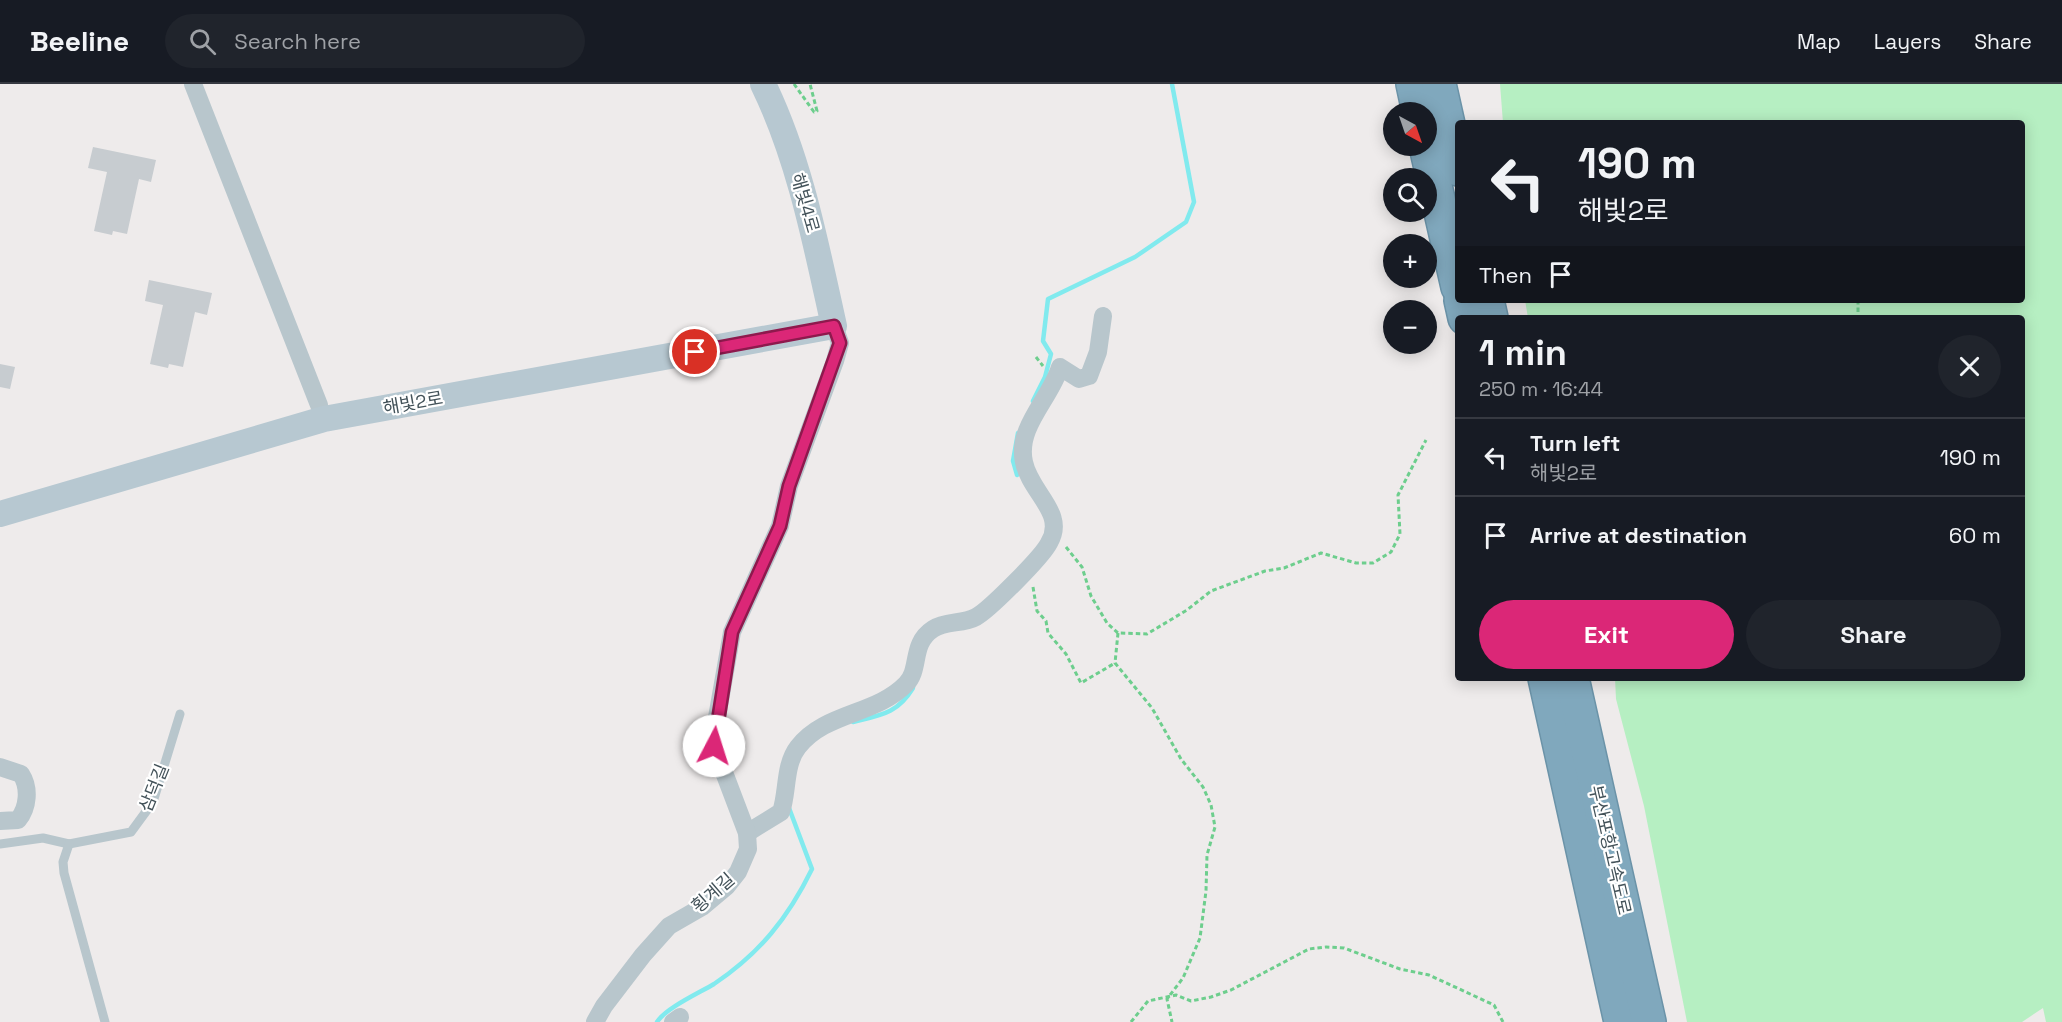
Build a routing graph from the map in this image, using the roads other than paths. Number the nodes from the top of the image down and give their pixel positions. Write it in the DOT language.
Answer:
graph roads {
  1 [pos="193,84"];
  2 [pos="763,84"];
  3 [pos="1413,84"];
  4 [pos="1439,84"];
  5 [pos="1417,102"];
  6 [pos="1428,156"];
  7 [pos="1455,156"];
  8 [pos="1455,274"];
  9 [pos="1103,316"];
  10 [pos="834,326"];
  11 [pos="319,405"];
  12 [pos="0,514"];
  13 [pos="1546,681"];
  14 [pos="1572,681"];
  15 [pos="180,714"];
  16 [pos="0,767"];
  17 [pos="1585,795"];
  18 [pos="0,821"];
  19 [pos="747,833"];
  20 [pos="0,844"];
  21 [pos="69,844"];
  22 [pos="105,1022"];
  23 [pos="595,1022"];
  24 [pos="1597,1022"];
  25 [pos="1621,1022"];
  26 [pos="1649,1022"];
  27 [pos="1668,1022"];
  1 -- 11 [label="street"];
  2 -- 10 [label="street, 해빛4로"];
  3 -- 5 [label="highway"];
  4 -- 7 [label="highway"];
  6 -- 8 [label="highway"];
  9 -- 19 [label="street"];
  10 -- 12 [label="street, 해빛2로"];
  10 -- 19 [label="street, 횡계길"];
  13 -- 17 [label="highway, 부산포항고속도로"];
  14 -- 17 [label="highway, 부산포항고속도로"];
  15 -- 21 [label="lane, 삼덕길"];
  16 -- 18 [label="street"];
  17 -- 24 [label="highway"];
  17 -- 25 [label="highway, 부산포항고속도로"];
  17 -- 26 [label="highway, 부산포항고속도로"];
  17 -- 27 [label="highway"];
  19 -- 23 [label="street, 횡계길"];
  20 -- 21 [label="lane, 삼덕길"];
  21 -- 22 [label="lane"];
}
